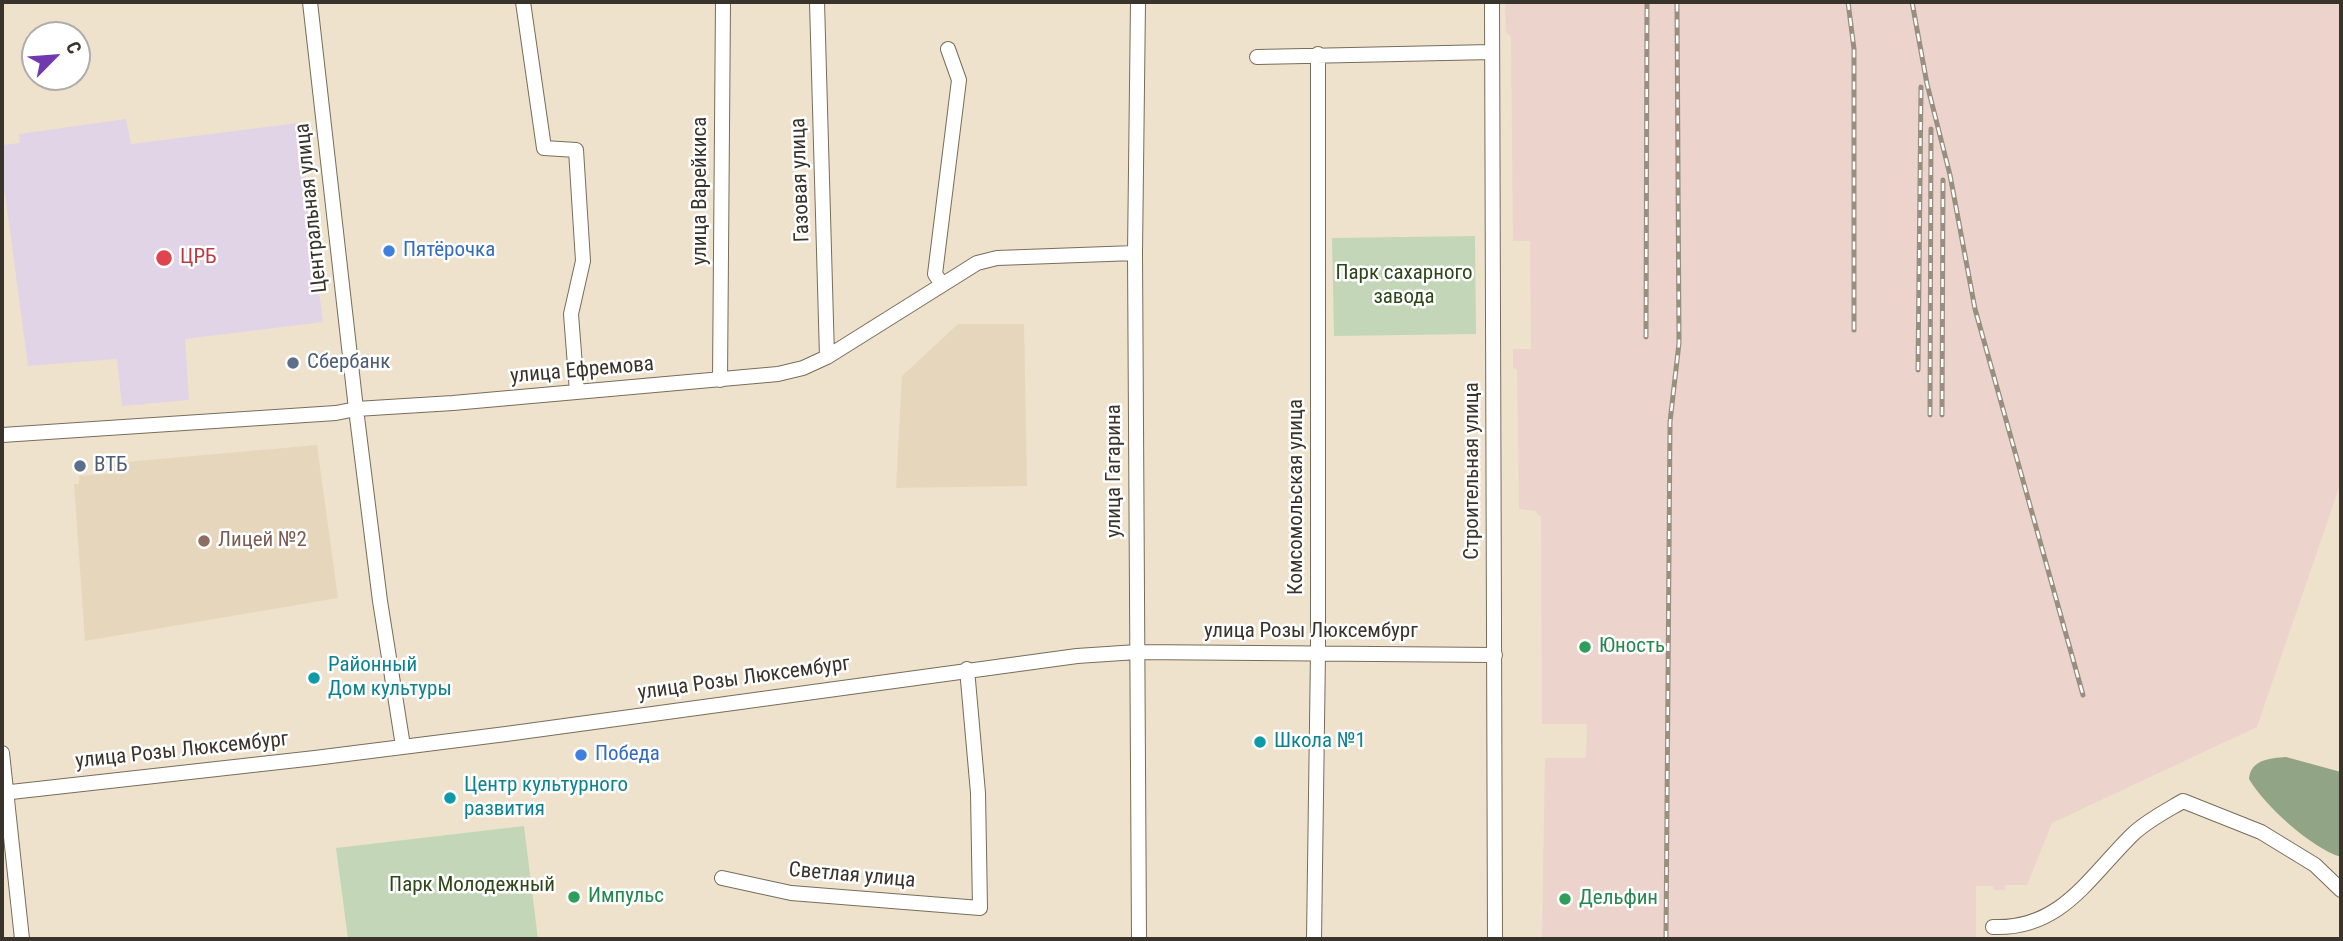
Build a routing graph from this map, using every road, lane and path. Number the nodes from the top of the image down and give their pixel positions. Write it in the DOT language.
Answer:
graph roads {
  1 [pos="310,2"];
  2 [pos="523,2"];
  3 [pos="723,2"];
  4 [pos="817,2"];
  5 [pos="1138,2"];
  6 [pos="1492,2"];
  7 [pos="948,49"];
  8 [pos="1492,52"];
  9 [pos="1318,54"];
  10 [pos="1256,57"];
  11 [pos="1135,253"];
  12 [pos="942,283"];
  13 [pos="827,357"];
  14 [pos="720,380"];
  15 [pos="577,392"];
  16 [pos="356,409"];
  17 [pos="2,435"];
  18 [pos="1137,652"];
  19 [pos="1318,652"];
  20 [pos="1494,655"];
  21 [pos="968,669"];
  22 [pos="403,747"];
  23 [pos="2,753"];
  24 [pos="4,793"];
  25 [pos="722,878"];
  26 [pos="2341,890"];
  27 [pos="1993,927"];
  28 [pos="22,939"];
  29 [pos="1139,939"];
  30 [pos="1314,939"];
  31 [pos="1495,939"];
  1 -- 16 [label="street, Центральная улица"];
  2 -- 15 [label="street"];
  3 -- 14 [label="street, улица Варейкиса"];
  4 -- 13 [label="street, Газовая улица"];
  5 -- 11 [label="street, улица Гагарина"];
  6 -- 8 [label="street, Строительная улица"];
  7 -- 12 [label="street"];
  8 -- 9 [label="street"];
  8 -- 20 [label="street, Строительная улица"];
  9 -- 10 [label="street"];
  9 -- 19 [label="street, Комсомольская улица"];
  11 -- 12 [label="street, улица Ефремова"];
  11 -- 18 [label="street, улица Гагарина"];
  12 -- 13 [label="street, улица Ефремова"];
  13 -- 14 [label="street, улица Ефремова"];
  14 -- 15 [label="street, улица Ефремова"];
  15 -- 16 [label="street, улица Ефремова"];
  16 -- 17 [label="street, улица Ефремова"];
  16 -- 22 [label="street, Центральная улица"];
  18 -- 19 [label="street, улица Розы Люксембург"];
  18 -- 21 [label="street, улица Розы Люксембург"];
  18 -- 29 [label="street, улица Гагарина"];
  19 -- 20 [label="street, улица Розы Люксембург"];
  19 -- 30 [label="street, Комсомольская улица"];
  20 -- 31 [label="street, Строительная улица"];
  21 -- 22 [label="street, улица Розы Люксембург"];
  21 -- 25 [label="street, Светлая улица"];
  22 -- 24 [label="street, улица Розы Люксембург"];
  23 -- 24 [label="street"];
  24 -- 28 [label="street"];
  26 -- 27 [label="street"];
}
